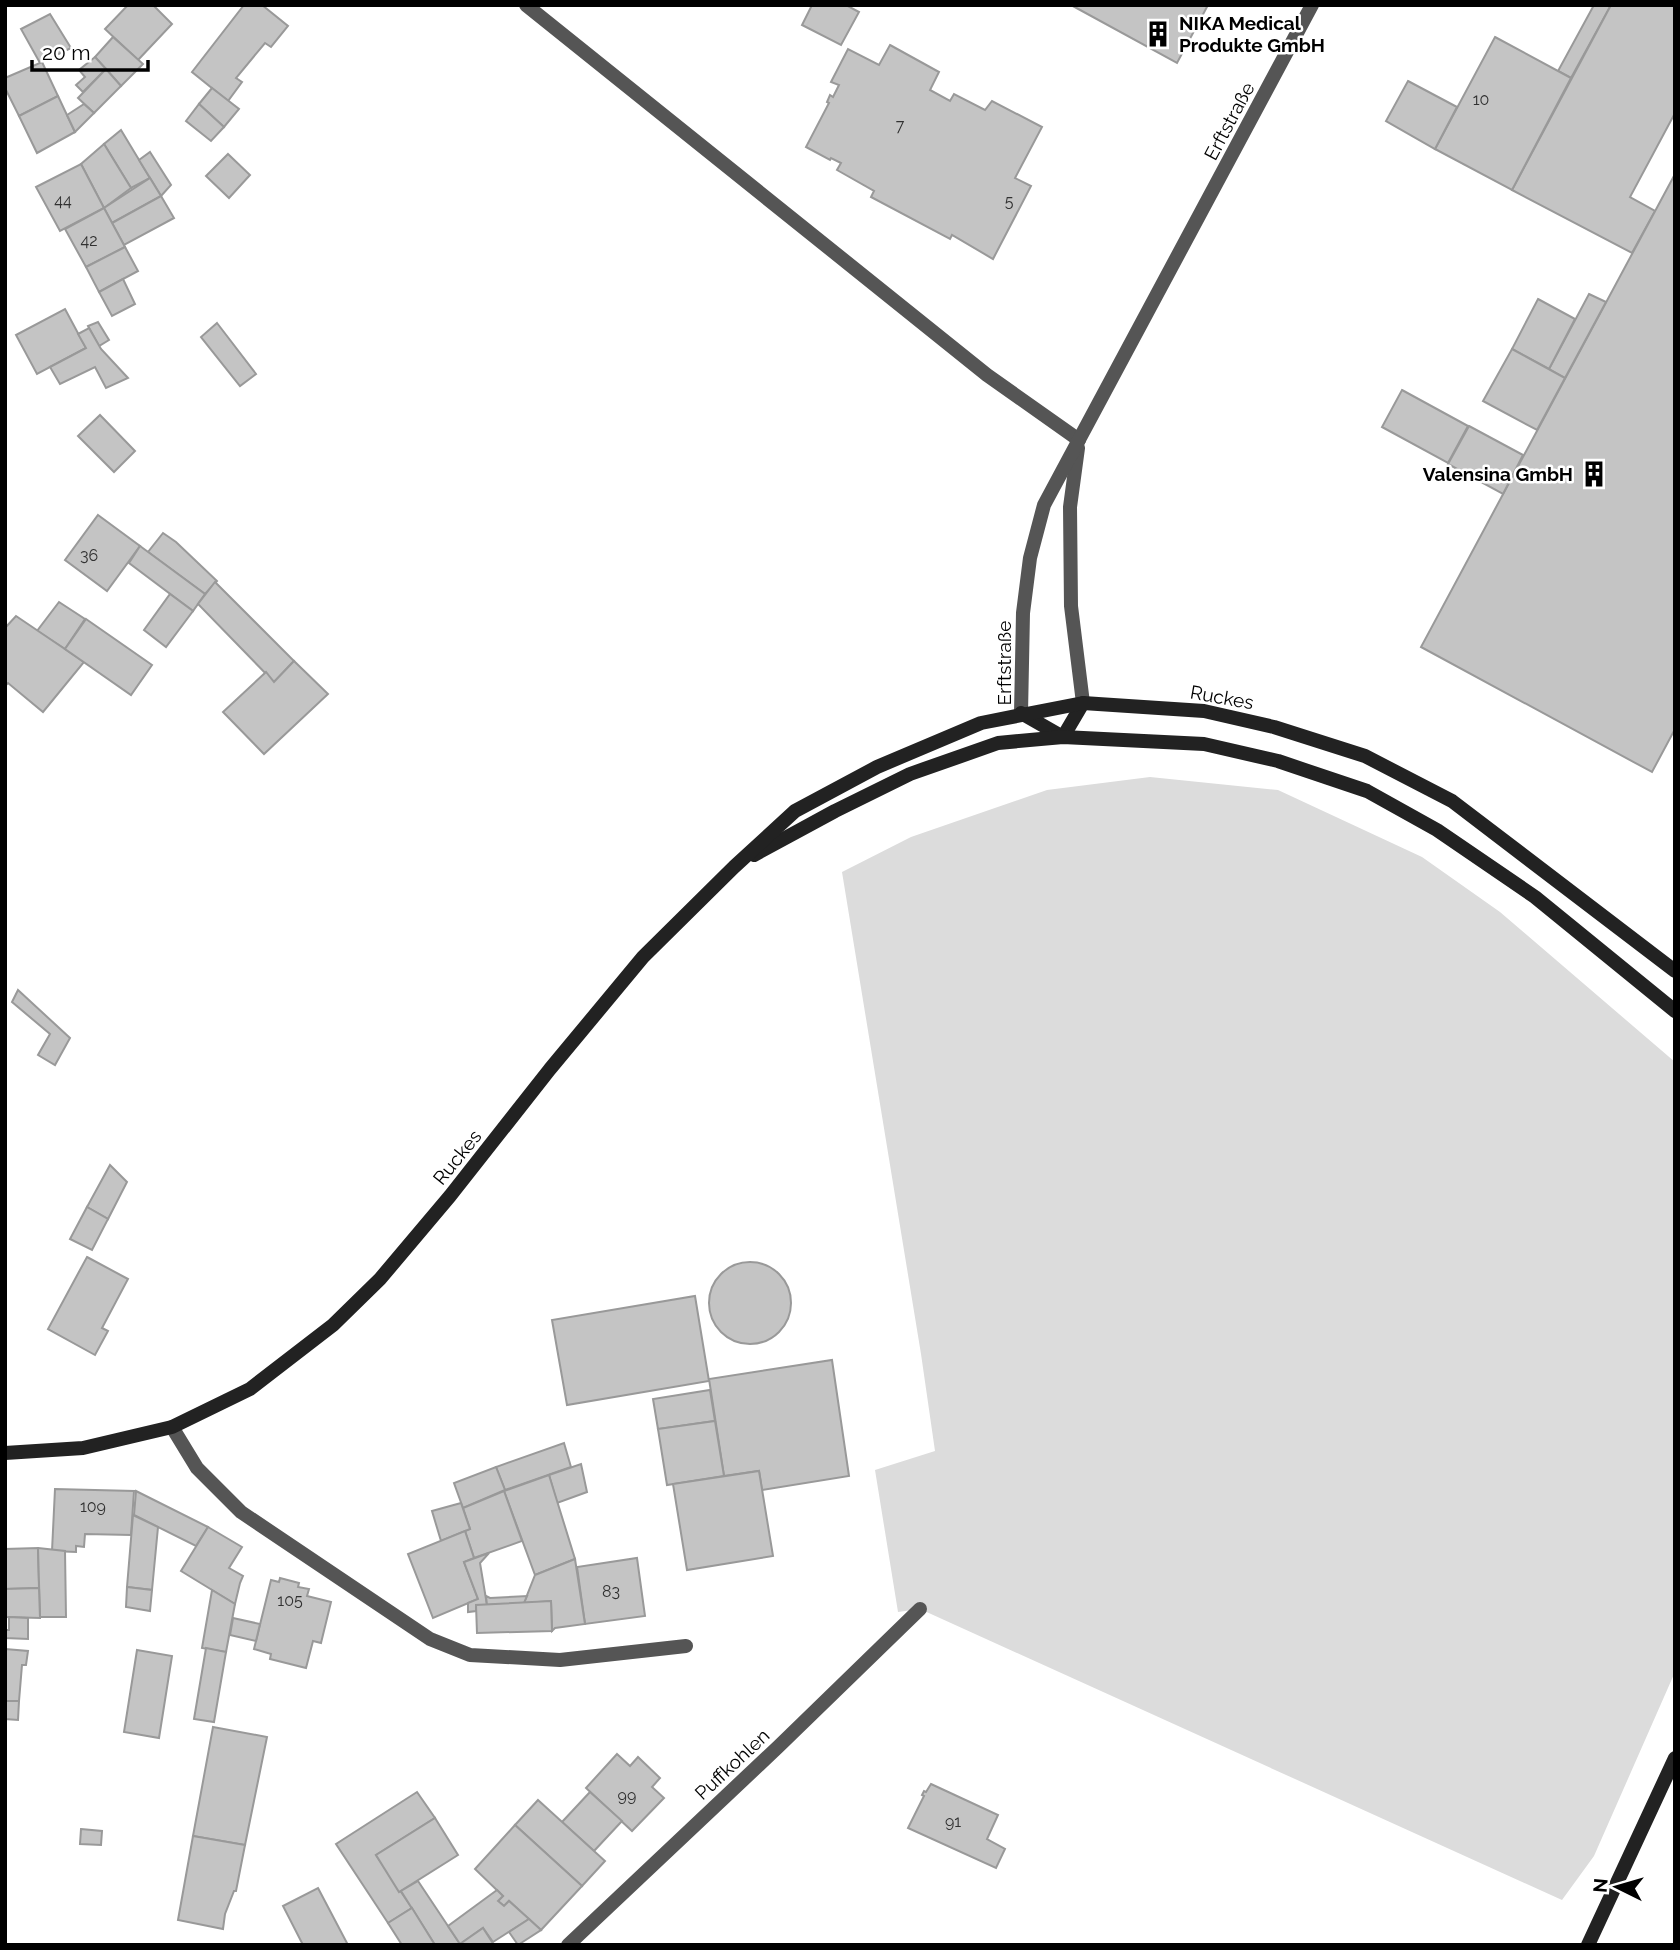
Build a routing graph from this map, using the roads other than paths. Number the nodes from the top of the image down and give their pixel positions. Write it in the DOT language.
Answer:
graph roads {
  1 [pos="526,5"];
  2 [pos="1312,5"];
  3 [pos="1079,440"];
  4 [pos="1083,703"];
  5 [pos="1021,713"];
  6 [pos="1063,737"];
  7 [pos="734,867"];
  8 [pos="1675,971"];
  9 [pos="1675,1010"];
  10 [pos="172,1427"];
  11 [pos="5,1453"];
  12 [pos="920,1609"];
  13 [pos="686,1647"];
  14 [pos="1675,1758"];
  15 [pos="568,1945"];
  16 [pos="1588,1945"];
  1 -- 3 [label="street"];
  2 -- 3 [label="street, Erftstraße"];
  3 -- 4 [label="street, Erftstraße"];
  3 -- 5 [label="street, Erftstraße"];
  4 -- 5 [label="main road, Ruckes"];
  4 -- 6 [label="main road"];
  4 -- 8 [label="main road, Ruckes"];
  5 -- 6 [label="main road, Erftstraße"];
  5 -- 7 [label="main road, Ruckes"];
  6 -- 7 [label="main road, Ruckes"];
  6 -- 9 [label="main road, Ruckes"];
  7 -- 10 [label="main road, Ruckes"];
  10 -- 11 [label="main road, Ruckes"];
  10 -- 13 [label="street"];
  12 -- 15 [label="street, Puffkohlen"];
  14 -- 16 [label="main road"];
}
